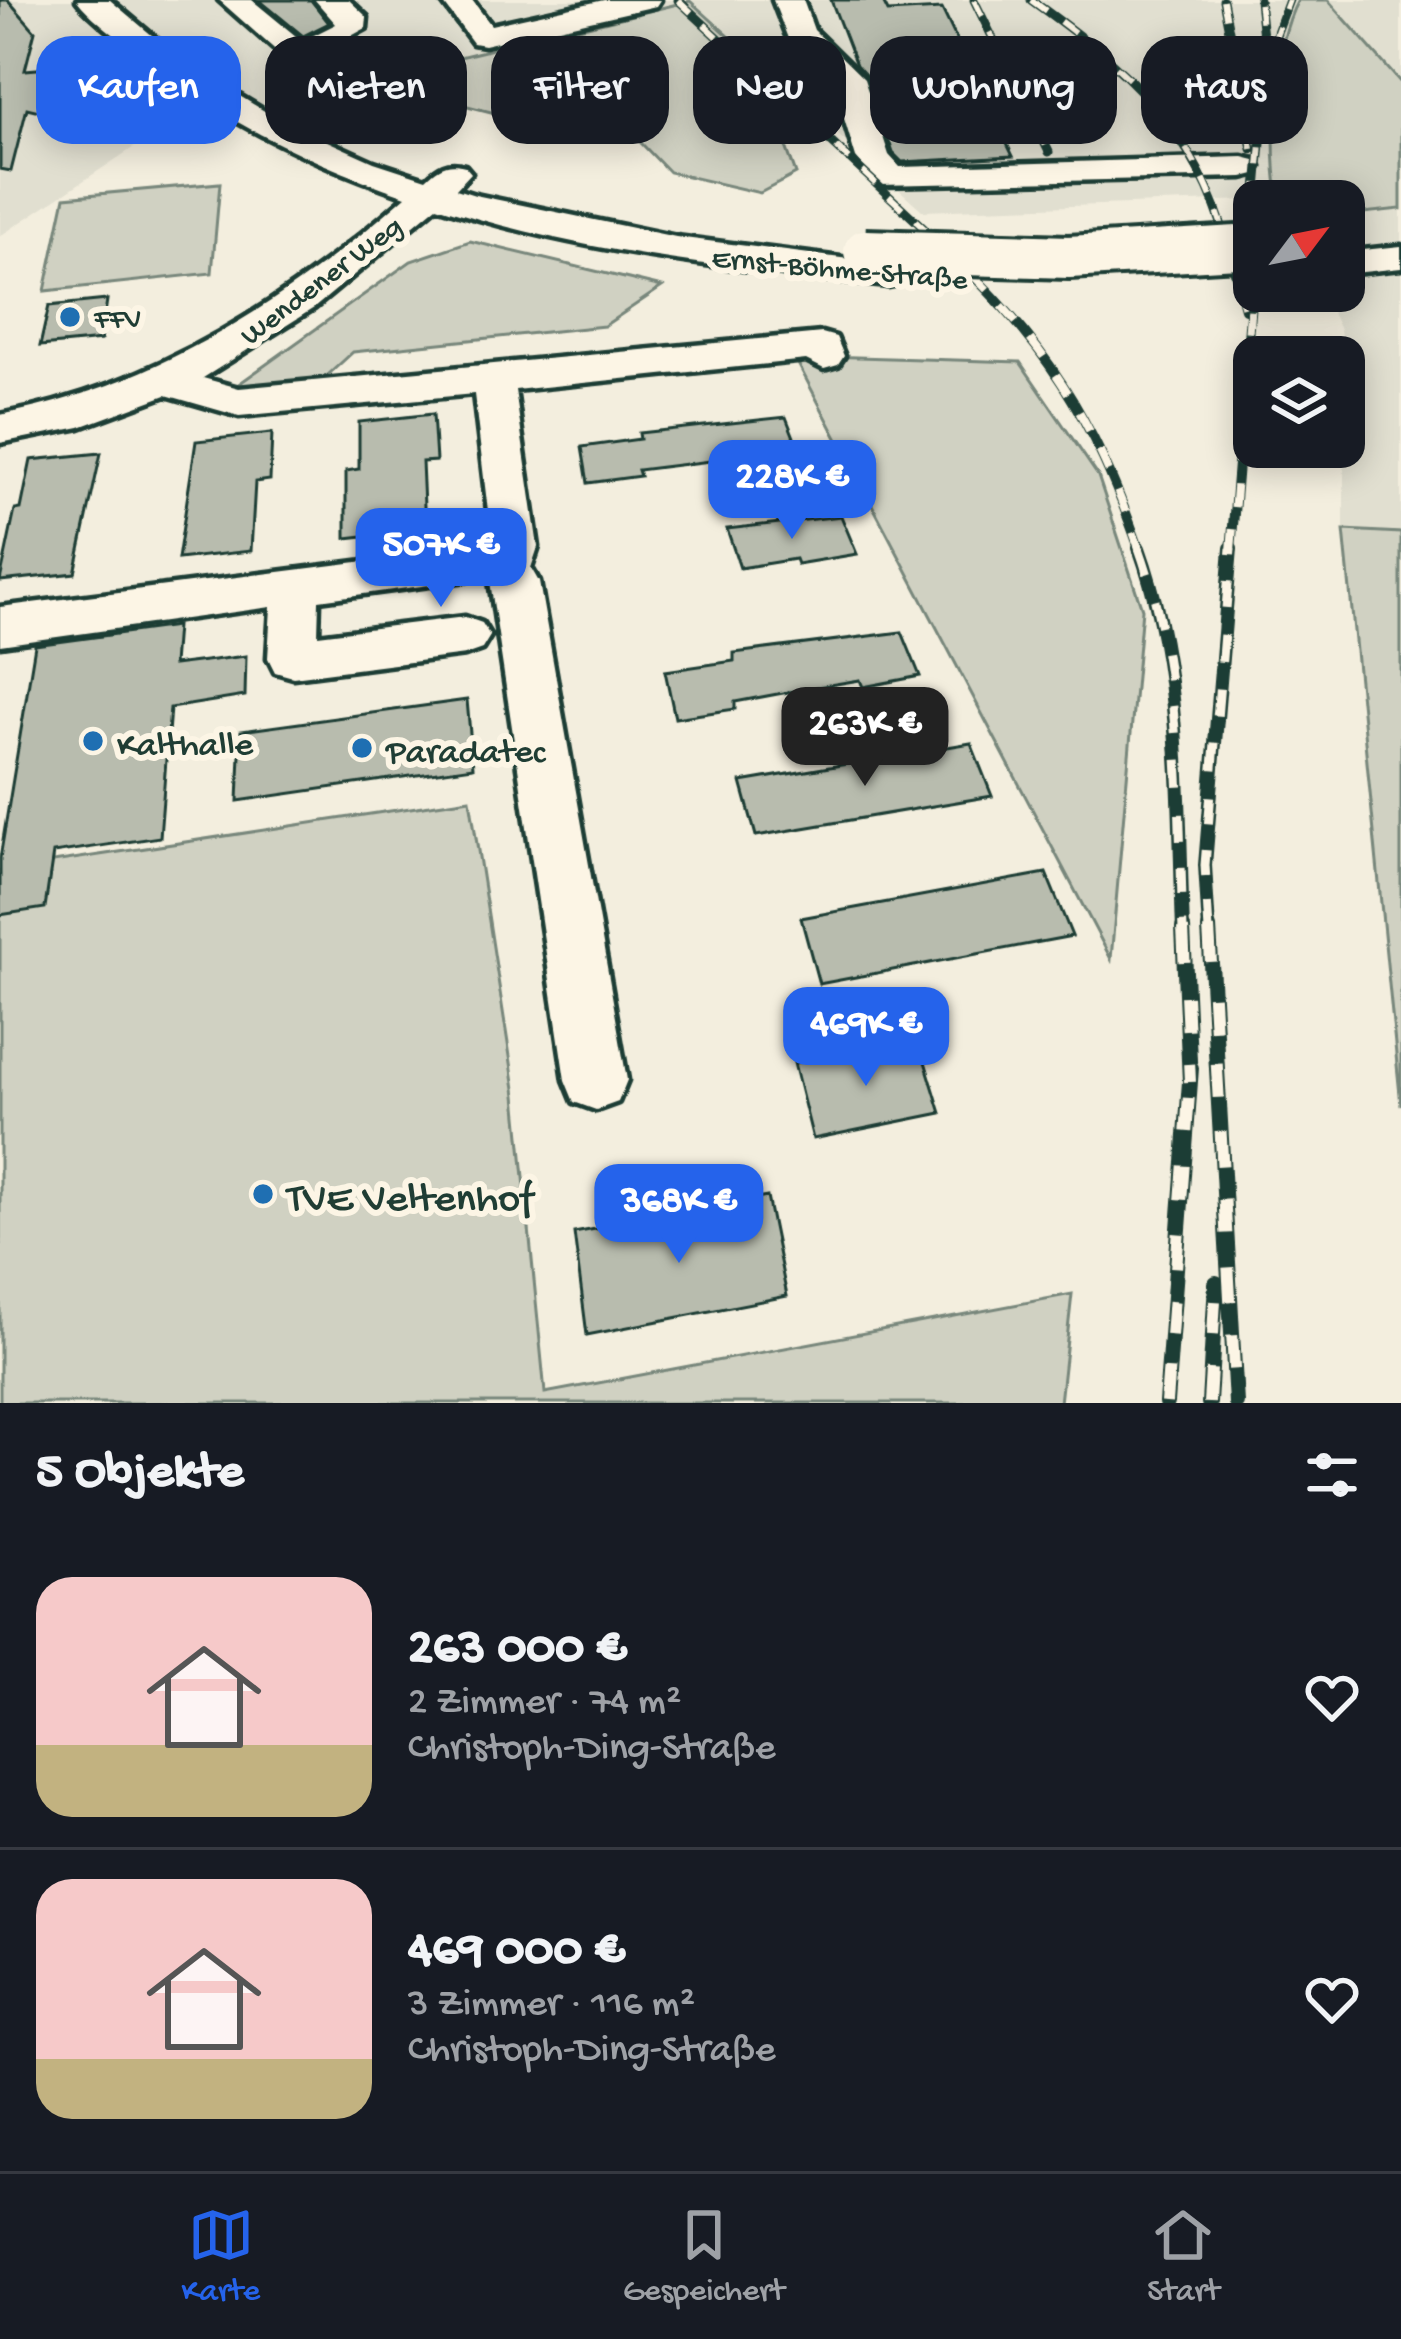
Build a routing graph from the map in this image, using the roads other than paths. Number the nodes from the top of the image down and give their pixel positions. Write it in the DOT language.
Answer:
graph roads {
  1 [pos="92,0"];
  2 [pos="133,0"];
  3 [pos="234,0"];
  4 [pos="330,0"];
  5 [pos="456,0"];
  6 [pos="645,0"];
  7 [pos="788,0"];
  8 [pos="1243,166"];
  9 [pos="443,182"];
  10 [pos="1401,232"];
  11 [pos="1365,236"];
  12 [pos="1233,247"];
  13 [pos="1401,257"];
  14 [pos="1365,261"];
  15 [pos="876,263"];
  16 [pos="1233,273"];
  17 [pos="824,356"];
  18 [pos="493,379"];
  19 [pos="160,380"];
  20 [pos="0,429"];
  21 [pos="507,569"];
  22 [pos="296,586"];
  23 [pos="0,626"];
  24 [pos="465,636"];
  25 [pos="596,1079"];
  1 -- 9 [label="street, Ernst-Böhme-Straße"];
  2 -- 9 [label="street, Ernst-Böhme-Straße"];
  3 -- 4 [label="street"];
  5 -- 6 [label="street"];
  7 -- 8 [label="street"];
  9 -- 15 [label="street, Ernst-Böhme-Straße"];
  9 -- 19 [label="street, Wendener Weg"];
  10 -- 11 [label="street"];
  12 -- 15 [label="street, Ernst-Böhme-Straße, bridge"];
  13 -- 14 [label="street"];
  15 -- 16 [label="street, Ernst-Böhme-Straße"];
  17 -- 18 [label="street"];
  18 -- 19 [label="street"];
  18 -- 21 [label="street"];
  19 -- 20 [label="street, Wendener Weg"];
  21 -- 22 [label="street"];
  21 -- 25 [label="street"];
  22 -- 23 [label="street"];
  22 -- 24 [label="street"];
}
